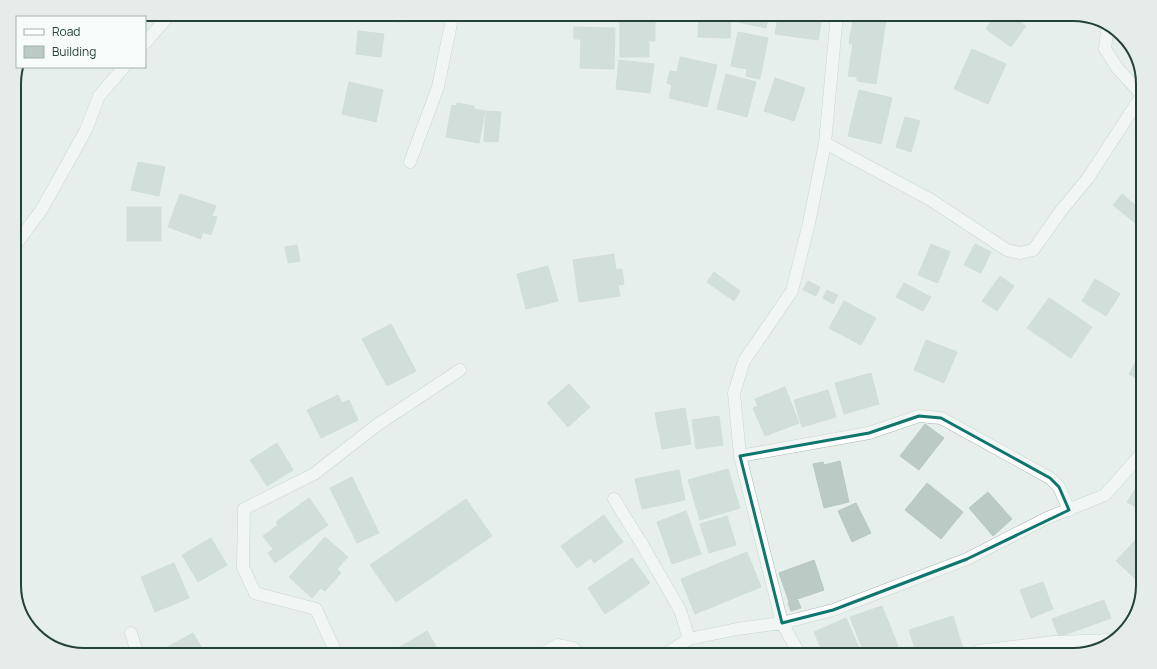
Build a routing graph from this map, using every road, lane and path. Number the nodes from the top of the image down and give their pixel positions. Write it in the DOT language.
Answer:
graph roads {
  1 [pos="164,21"];
  2 [pos="452,21"];
  3 [pos="836,21"];
  4 [pos="1107,31"];
  5 [pos="146,41"];
  6 [pos="123,68"];
  7 [pos="1136,88"];
  8 [pos="1136,104"];
  9 [pos="824,143"];
  10 [pos="410,162"];
  11 [pos="21,238"];
  12 [pos="460,370"];
  13 [pos="740,456"];
  14 [pos="1136,460"];
  15 [pos="614,499"];
  16 [pos="1069,510"];
  17 [pos="782,623"];
  18 [pos="132,634"];
  19 [pos="689,639"];
  20 [pos="1104,640"];
  21 [pos="136,648"];
  22 [pos="334,648"];
  23 [pos="552,648"];
  24 [pos="573,648"];
  25 [pos="675,648"];
  26 [pos="796,648"];
  27 [pos="1003,648"];
  1 -- 5 [label="street"];
  2 -- 10 [label="street"];
  3 -- 9 [label="street"];
  4 -- 7 [label="street"];
  6 -- 11 [label="street"];
  8 -- 9 [label="street"];
  9 -- 13 [label="street"];
  12 -- 22 [label="street"];
  13 -- 16 [label="street"];
  13 -- 17 [label="street"];
  14 -- 16 [label="street"];
  15 -- 19 [label="street"];
  16 -- 17 [label="street"];
  17 -- 19 [label="street"];
  17 -- 26 [label="street"];
  18 -- 21 [label="street"];
  19 -- 25 [label="street"];
  20 -- 27 [label="street"];
  23 -- 24 [label="street"];
}
